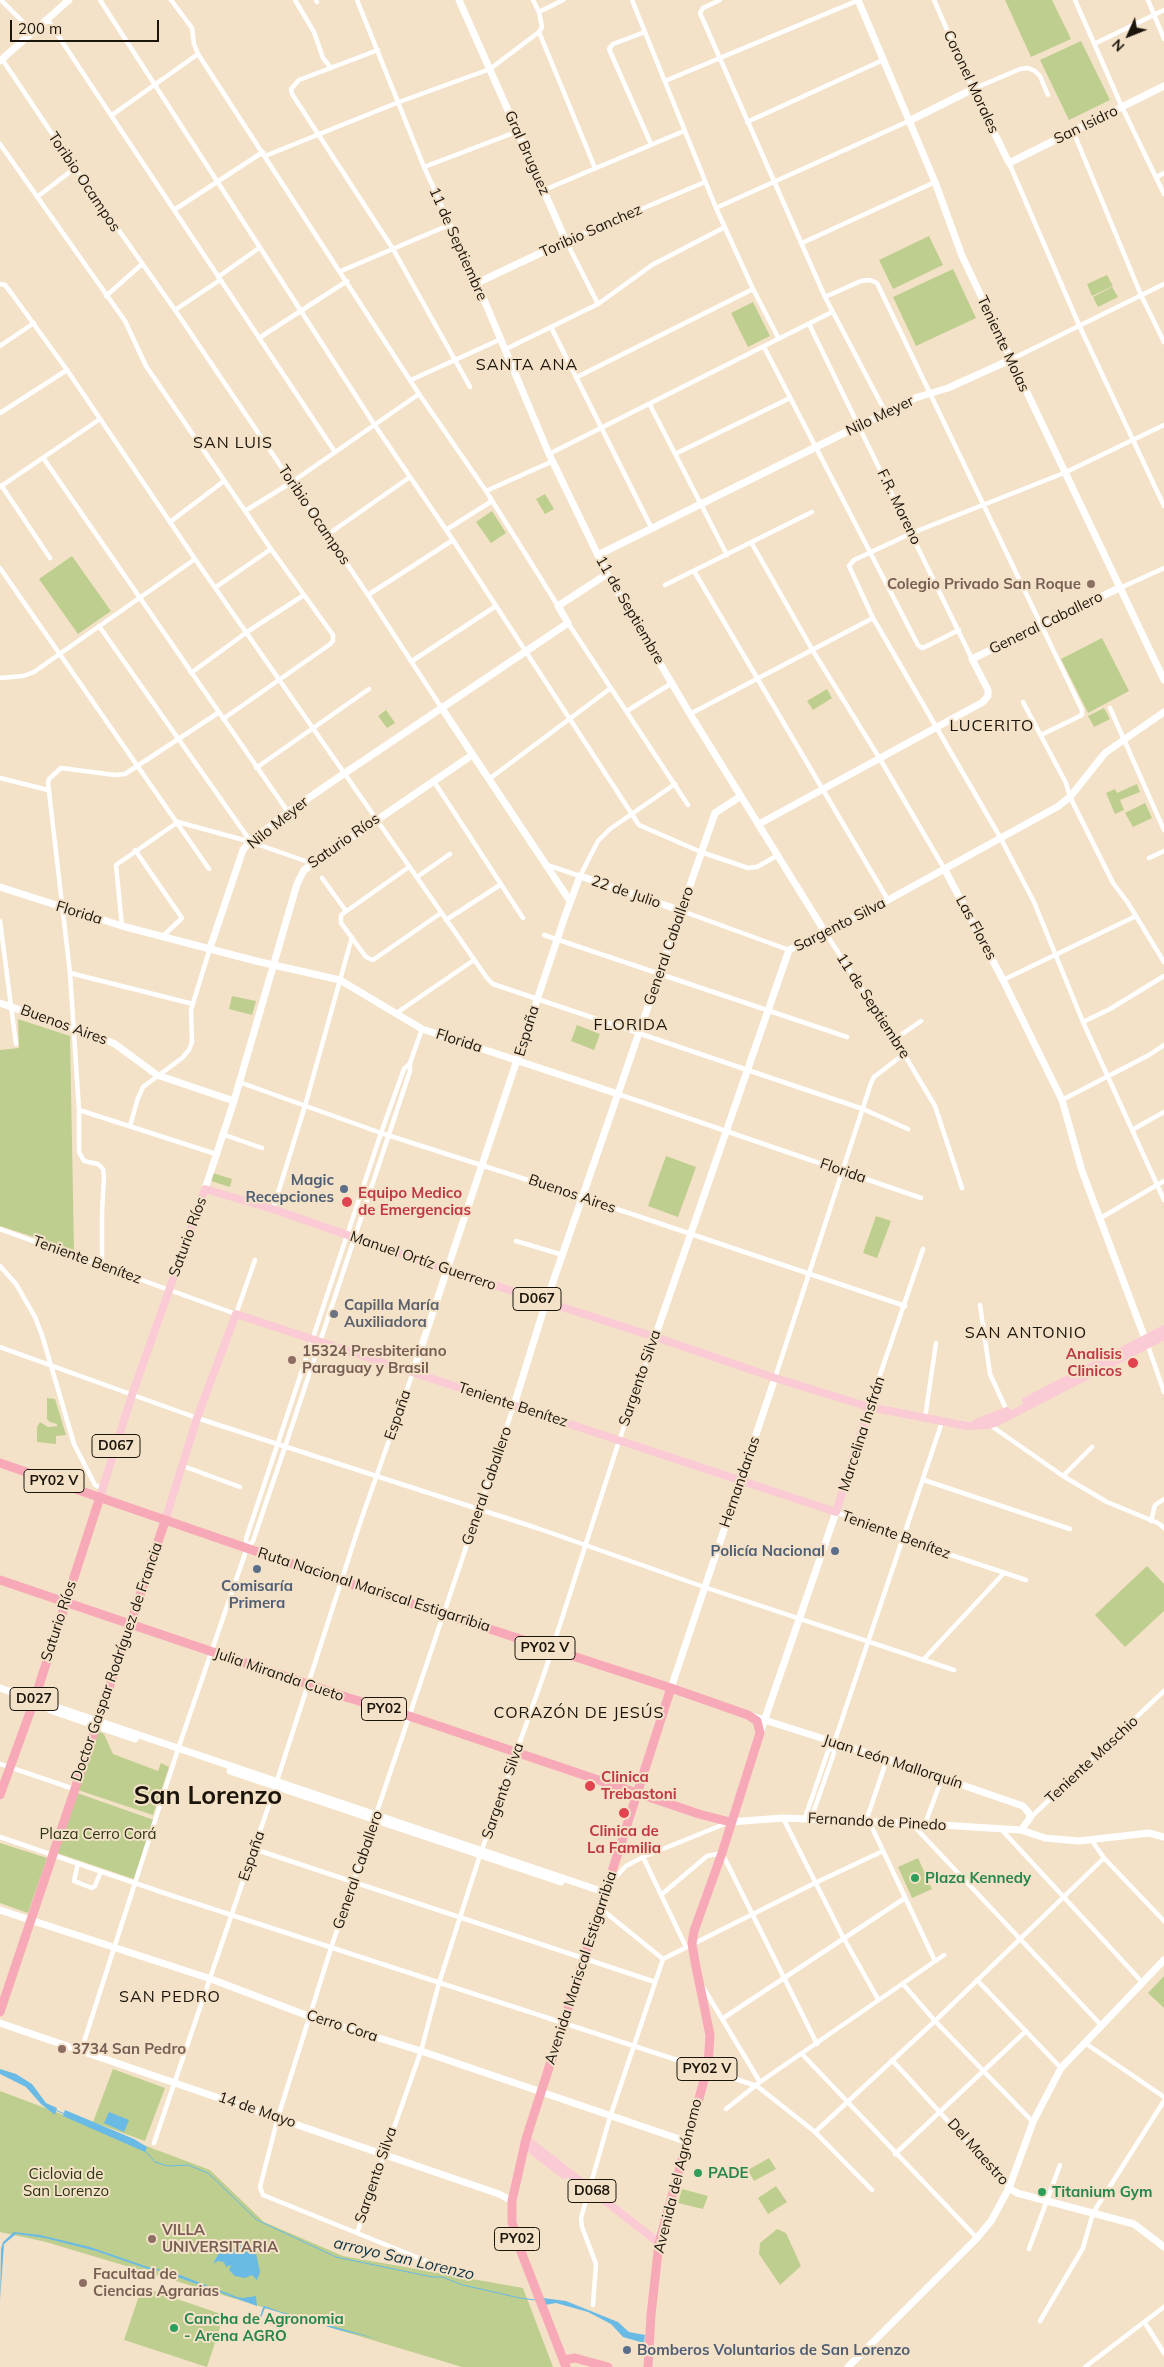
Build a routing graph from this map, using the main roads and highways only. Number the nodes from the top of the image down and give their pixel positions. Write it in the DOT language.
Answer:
graph roads {
  1 [pos="205,1188"];
  2 [pos="236,1314"];
  3 [pos="1164,1329"];
  4 [pos="1164,1336"];
  5 [pos="1147,1343"];
  6 [pos="870,1408"];
  7 [pos="967,1426"];
  8 [pos="0,1463"];
  9 [pos="97,1491"];
  10 [pos="836,1512"];
  11 [pos="166,1521"];
  12 [pos="0,1580"];
  13 [pos="65,1603"];
  14 [pos="130,1624"];
  15 [pos="671,1688"];
  16 [pos="760,1733"];
  17 [pos="639,1793"];
  18 [pos="0,1795"];
  19 [pos="730,1822"];
  20 [pos="0,2012"];
  21 [pos="525,2142"];
  22 [pos="659,2243"];
  23 [pos="565,2363"];
  24 [pos="645,2365"];
  25 [pos="608,2367"];
  1 -- 6 [label="main road, Manuel Ortíz Guerrero / D067"];
  1 -- 9 [label="main road, Saturio Ríos / D067"];
  2 -- 10 [label="main road, Teniente Benítez"];
  2 -- 11 [label="main road, Doctor Gaspar Rodríguez de Francia"];
  3 -- 5 [label="main road, D067"];
  4 -- 5 [label="main road, D067"];
  5 -- 7 [label="main road, D067"];
  5 -- 7 [label="main road, D067"];
  6 -- 7 [label="main road, D067"];
  6 -- 10 [label="main road, Marcelina Insfrán"];
  8 -- 9 [label="highway, Ruta Nacional Mariscal Estigarribia / PY02 V"];
  9 -- 11 [label="highway, Ruta Nacional Mariscal Estigarribia / PY02 V"];
  9 -- 13 [label="highway, Saturio Ríos / D027"];
  11 -- 14 [label="highway, Doctor Gaspar Rodríguez de Francia"];
  11 -- 15 [label="highway, Ruta Nacional Mariscal Estigarribia / PY02 V"];
  12 -- 13 [label="highway, Julia Miranda Cueto / PY02"];
  13 -- 14 [label="highway, Julia Miranda Cueto / PY02"];
  13 -- 18 [label="highway, Saturio Ríos / D027"];
  14 -- 17 [label="highway, Julia Miranda Cueto / PY02"];
  14 -- 20 [label="highway, Doctor Gaspar Rodríguez de Francia"];
  15 -- 16 [label="highway, Ruta Nacional Mariscal Estigarribia / PY02 V"];
  15 -- 17 [label="highway, Hernandarias / PY02"];
  16 -- 19 [label="highway, Avenida del Agrónomo / PY02 V"];
  17 -- 19 [label="highway, Julia Miranda Cueto / PY02"];
  17 -- 21 [label="highway, Avenida Mariscal Estigarribia / PY02"];
  19 -- 22 [label="highway, Avenida del Agrónomo / PY02 V"];
  21 -- 22 [label="main road, D068"];
  21 -- 23 [label="highway, PY02"];
  22 -- 24 [label="highway, Avenida del Agrónomo / PY02 V"];
  23 -- 25 [label="highway"];
}
